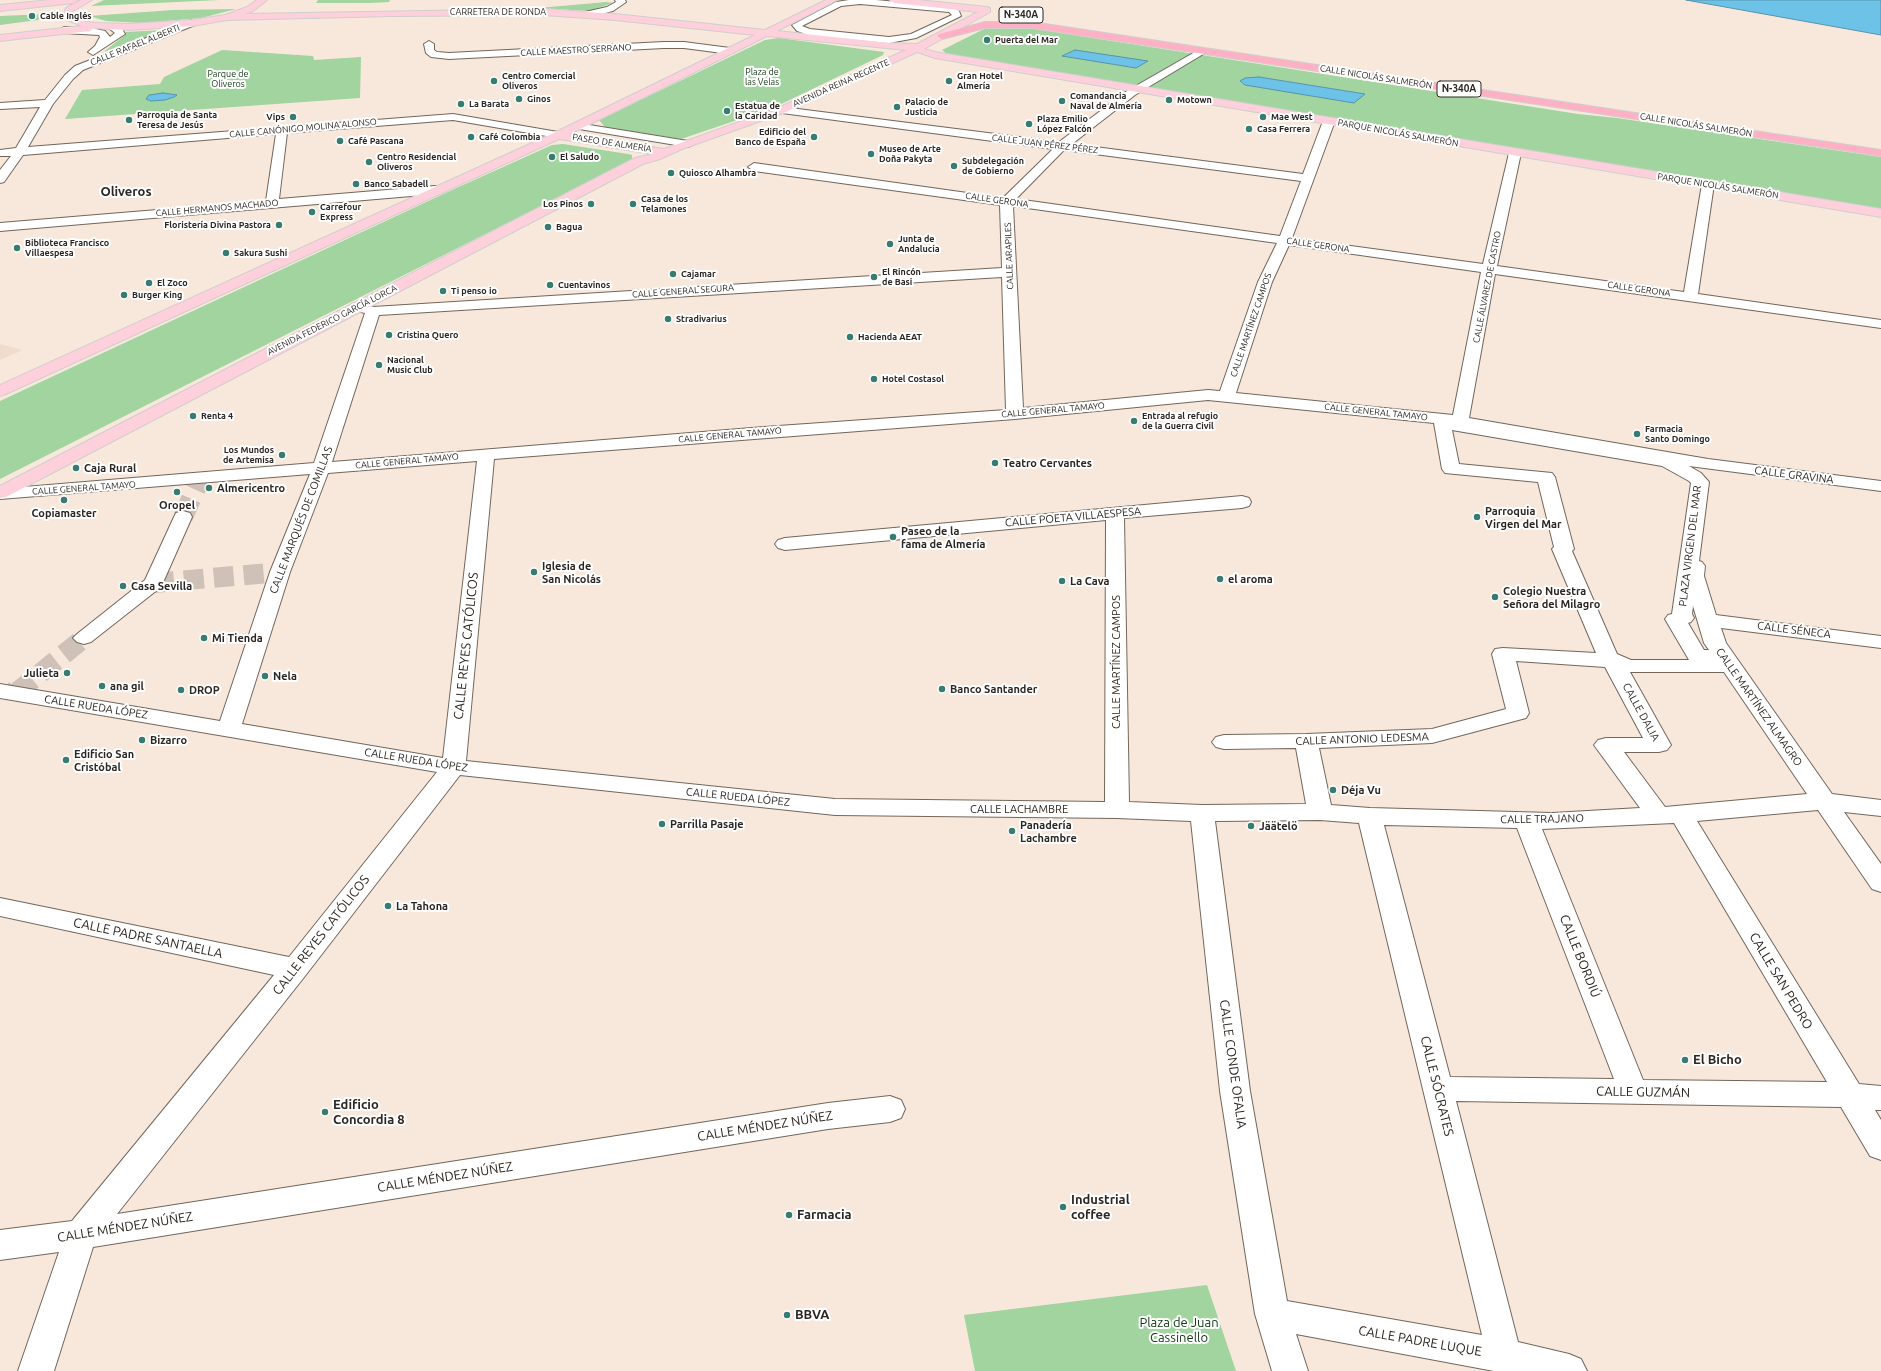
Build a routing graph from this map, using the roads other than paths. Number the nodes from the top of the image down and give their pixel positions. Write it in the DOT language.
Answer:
graph roads {
  1 [pos="74,0"];
  2 [pos="88,0"];
  3 [pos="619,0"];
  4 [pos="833,0"];
  5 [pos="894,0"];
  6 [pos="260,3"];
  7 [pos="553,4"];
  8 [pos="21,7"];
  9 [pos="0,8"];
  10 [pos="70,14"];
  11 [pos="588,14"];
  12 [pos="1024,15"];
  13 [pos="227,17"];
  14 [pos="192,23"];
  15 [pos="107,27"];
  16 [pos="64,30"];
  17 [pos="767,32"];
  18 [pos="0,33"];
  19 [pos="913,36"];
  20 [pos="942,36"];
  21 [pos="0,38"];
  22 [pos="429,44"];
  23 [pos="919,47"];
  24 [pos="98,48"];
  25 [pos="730,51"];
  26 [pos="1202,51"];
  27 [pos="79,68"];
  28 [pos="1137,88"];
  29 [pos="48,103"];
  30 [pos="0,106"];
  31 [pos="782,110"];
  32 [pos="1329,120"];
  33 [pos="577,126"];
  34 [pos="282,130"];
  35 [pos="558,135"];
  36 [pos="1881,143"];
  37 [pos="688,144"];
  38 [pos="1062,146"];
  39 [pos="20,151"];
  40 [pos="666,152"];
  41 [pos="0,153"];
  42 [pos="1515,153"];
  43 [pos="1881,153"];
  44 [pos="754,167"];
  45 [pos="1307,178"];
  46 [pos="0,179"];
  47 [pos="1708,184"];
  48 [pos="435,190"];
  49 [pos="1006,202"];
  50 [pos="272,204"];
  51 [pos="1881,213"];
  52 [pos="0,227"];
  53 [pos="1285,240"];
  54 [pos="1489,269"];
  55 [pos="1010,272"];
  56 [pos="1691,296"];
  57 [pos="365,309"];
  58 [pos="1881,324"];
  59 [pos="0,391"];
  60 [pos="1226,397"];
  61 [pos="1015,414"];
  62 [pos="1460,421"];
  63 [pos="486,455"];
  64 [pos="1708,464"];
  65 [pos="321,468"];
  66 [pos="1881,486"];
  67 [pos="0,493"];
  68 [pos="1242,502"];
  69 [pos="1115,514"];
  70 [pos="183,517"];
  71 [pos="785,544"];
  72 [pos="1708,620"];
  73 [pos="84,638"];
  74 [pos="1881,642"];
  75 [pos="1613,661"];
  76 [pos="0,690"];
  77 [pos="229,729"];
  78 [pos="1306,741"];
  79 [pos="1224,742"];
  80 [pos="454,767"];
  81 [pos="1824,801"];
  82 [pos="835,807"];
  83 [pos="1881,808"];
  84 [pos="1117,810"];
  85 [pos="1320,812"];
  86 [pos="1202,814"];
  87 [pos="1669,814"];
  88 [pos="1370,816"];
  89 [pos="1526,820"];
  90 [pos="1881,883"];
  91 [pos="0,908"];
  92 [pos="295,969"];
  93 [pos="1438,1089"];
  94 [pos="1633,1091"];
  95 [pos="1849,1095"];
  96 [pos="1881,1098"];
  97 [pos="890,1109"];
  98 [pos="1881,1147"];
  99 [pos="81,1234"];
  100 [pos="0,1245"];
  101 [pos="1272,1314"];
  102 [pos="1504,1356"];
  103 [pos="36,1371"];
  104 [pos="1290,1371"];
  105 [pos="1568,1371"];
  1 -- 8 [label="main road"];
  2 -- 10 [label="main road"];
  3 -- 11 [label="street"];
  4 -- 17 [label="main road"];
  5 -- 20 [label="main road, AVENIDA REINA REGENTE"];
  6 -- 7 [label="main road, CARRETERA DE RONDA"];
  6 -- 13 [label="main road"];
  8 -- 9 [label="main road"];
  8 -- 10 [label="main road"];
  10 -- 15 [label="main road"];
  10 -- 18 [label="main road"];
  11 -- 13 [label="main road, CARRETERA DE RONDA"];
  11 -- 17 [label="main road, CARRETERA DE RONDA"];
  12 -- 36 [label="highway, CALLE NICOLÁS SALMERÓN / N-340A"];
  13 -- 14 [label="main road"];
  14 -- 15 [label="main road"];
  14 -- 27 [label="street, CALLE RAFAEL ALBERTI"];
  15 -- 16 [label="main road"];
  15 -- 24 [label="street, CALLE RAFAEL ALBERTI"];
  16 -- 21 [label="main road"];
  16 -- 24 [label="street, CALLE RAFAEL ALBERTI"];
  17 -- 23 [label="main road, CARRETERA DE RONDA"];
  17 -- 25 [label="main road"];
  19 -- 19 [label="street"];
  20 -- 23 [label="main road, AVENIDA REINA REGENTE"];
  20 -- 26 [label="highway, CALLE NICOLÁS SALMERÓN / N-340A"];
  22 -- 25 [label="street, CALLE MAESTRO SERRANO"];
  23 -- 28 [label="main road, PARQUE NICOLÁS SALMERÓN"];
  23 -- 31 [label="main road, AVENIDA REINA REGENTE"];
  24 -- 27 [label="street, CALLE RAFAEL ALBERTI"];
  25 -- 33 [label="main road"];
  26 -- 28 [label="street"];
  26 -- 43 [label="highway, CALLE NICOLÁS SALMERÓN / N-340A"];
  27 -- 29 [label="street, CALLE RAFAEL ALBERTI"];
  28 -- 32 [label="main road, PARQUE NICOLÁS SALMERÓN"];
  28 -- 38 [label="street"];
  29 -- 30 [label="street"];
  29 -- 39 [label="street, CALLE RAFAEL ALBERTI"];
  31 -- 37 [label="main road, AVENIDA REINA REGENTE"];
  31 -- 38 [label="street, CALLE JUAN PÉREZ PÉREZ"];
  32 -- 42 [label="main road, PARQUE NICOLÁS SALMERÓN"];
  32 -- 45 [label="street, CALLE MARTÍNEZ CAMPOS"];
  33 -- 35 [label="main road"];
  33 -- 37 [label="street"];
  34 -- 35 [label="street, CALLE CANÓNIGO MOLINA ALONSO"];
  34 -- 39 [label="street, CALLE CANÓNIGO MOLINA ALONSO"];
  34 -- 50 [label="street"];
  35 -- 40 [label="main road, PASEO DE ALMERÍA"];
  35 -- 48 [label="main road"];
  37 -- 40 [label="main road, AVENIDA REINA REGENTE"];
  38 -- 45 [label="street, CALLE JUAN PÉREZ PÉREZ"];
  38 -- 49 [label="street"];
  39 -- 41 [label="street, CALLE CANÓNIGO MOLINA ALONSO"];
  39 -- 46 [label="street, CALLE RAFAEL ALBERTI"];
  40 -- 57 [label="main road, AVENIDA FEDERICO GARCÍA LORCA"];
  42 -- 47 [label="main road, PARQUE NICOLÁS SALMERÓN"];
  42 -- 54 [label="street, CALLE ÁLVAREZ DE CASTRO"];
  44 -- 49 [label="street, CALLE GERONA"];
  45 -- 53 [label="street, CALLE MARTÍNEZ CAMPOS"];
  47 -- 51 [label="main road, PARQUE NICOLÁS SALMERÓN"];
  47 -- 56 [label="street"];
  48 -- 50 [label="street, CALLE HERMANOS MACHADO"];
  48 -- 59 [label="main road"];
  49 -- 53 [label="street, CALLE GERONA"];
  49 -- 55 [label="street, CALLE ARAPILES"];
  50 -- 52 [label="street, CALLE HERMANOS MACHADO"];
  53 -- 54 [label="street, CALLE GERONA"];
  53 -- 60 [label="street, CALLE MARTÍNEZ CAMPOS"];
  54 -- 56 [label="street, CALLE GERONA"];
  54 -- 62 [label="street, CALLE ÁLVAREZ DE CASTRO"];
  55 -- 57 [label="street, CALLE GENERAL SEGURA"];
  55 -- 61 [label="street, CALLE ARAPILES"];
  56 -- 58 [label="street, CALLE GERONA"];
  57 -- 65 [label="street, CALLE MARQUÉS DE COMILLAS"];
  57 -- 67 [label="main road, AVENIDA FEDERICO GARCÍA LORCA"];
  60 -- 61 [label="street, CALLE GENERAL TAMAYO"];
  60 -- 62 [label="street, CALLE GENERAL TAMAYO"];
  61 -- 63 [label="street, CALLE GENERAL TAMAYO"];
  62 -- 64 [label="street"];
  63 -- 65 [label="street, CALLE GENERAL TAMAYO"];
  63 -- 80 [label="street, CALLE REYES CATÓLICOS"];
  64 -- 66 [label="street, CALLE GRAVINA"];
  64 -- 72 [label="street, CALLE MARTÍNEZ ALMAGRO"];
  65 -- 67 [label="street, CALLE GENERAL TAMAYO"];
  65 -- 77 [label="street, CALLE MARQUÉS DE COMILLAS"];
  68 -- 69 [label="street, CALLE POETA VILLAESPESA"];
  69 -- 71 [label="street, CALLE POETA VILLAESPESA"];
  69 -- 84 [label="street, CALLE MARTÍNEZ CAMPOS"];
  70 -- 73 [label="street"];
  72 -- 74 [label="street, CALLE SÉNECA"];
  72 -- 81 [label="street, CALLE MARTÍNEZ ALMAGRO"];
  75 -- 75 [label="street, PLAZA VIRGEN DEL MAR"];
  75 -- 78 [label="street, CALLE ANTONIO LEDESMA"];
  75 -- 87 [label="street, CALLE DALIA"];
  76 -- 77 [label="street, CALLE RUEDA LÓPEZ"];
  77 -- 80 [label="street, CALLE RUEDA LÓPEZ"];
  78 -- 79 [label="street, CALLE ANTONIO LEDESMA"];
  78 -- 85 [label="street"];
  80 -- 82 [label="street, CALLE RUEDA LÓPEZ"];
  80 -- 92 [label="street, CALLE REYES CATÓLICOS"];
  81 -- 83 [label="street, CALLE TRAJANO"];
  81 -- 87 [label="street, CALLE TRAJANO"];
  81 -- 90 [label="street, CALLE MARTÍNEZ ALMAGRO"];
  82 -- 84 [label="street, CALLE LACHAMBRE"];
  84 -- 86 [label="street, CALLE LACHAMBRE"];
  85 -- 86 [label="street, CALLE TRAJANO"];
  85 -- 88 [label="street, CALLE TRAJANO"];
  86 -- 101 [label="street, CALLE CONDE OFALIA"];
  87 -- 89 [label="street, CALLE TRAJANO"];
  87 -- 95 [label="street, CALLE SAN PEDRO"];
  88 -- 89 [label="street, CALLE TRAJANO"];
  88 -- 93 [label="street, CALLE SÓCRATES"];
  89 -- 94 [label="street, CALLE BORDIÚ"];
  91 -- 92 [label="street, CALLE PADRE SANTAELLA"];
  92 -- 99 [label="street, CALLE REYES CATÓLICOS"];
  93 -- 94 [label="street, CALLE GUZMÁN"];
  93 -- 102 [label="street, CALLE SÓCRATES"];
  94 -- 95 [label="street, CALLE GUZMÁN"];
  95 -- 96 [label="street, CALLE GUZMÁN"];
  95 -- 98 [label="street, CALLE SAN PEDRO"];
  97 -- 99 [label="street, CALLE MÉNDEZ NÚÑEZ"];
  99 -- 100 [label="street, CALLE MÉNDEZ NÚÑEZ"];
  99 -- 103 [label="street, CALLE REYES CATÓLICOS"];
  101 -- 102 [label="street, CALLE PADRE LUQUE"];
  101 -- 104 [label="street, CALLE CONDE OFALIA"];
  102 -- 105 [label="street, CALLE PADRE LUQUE"];
}
